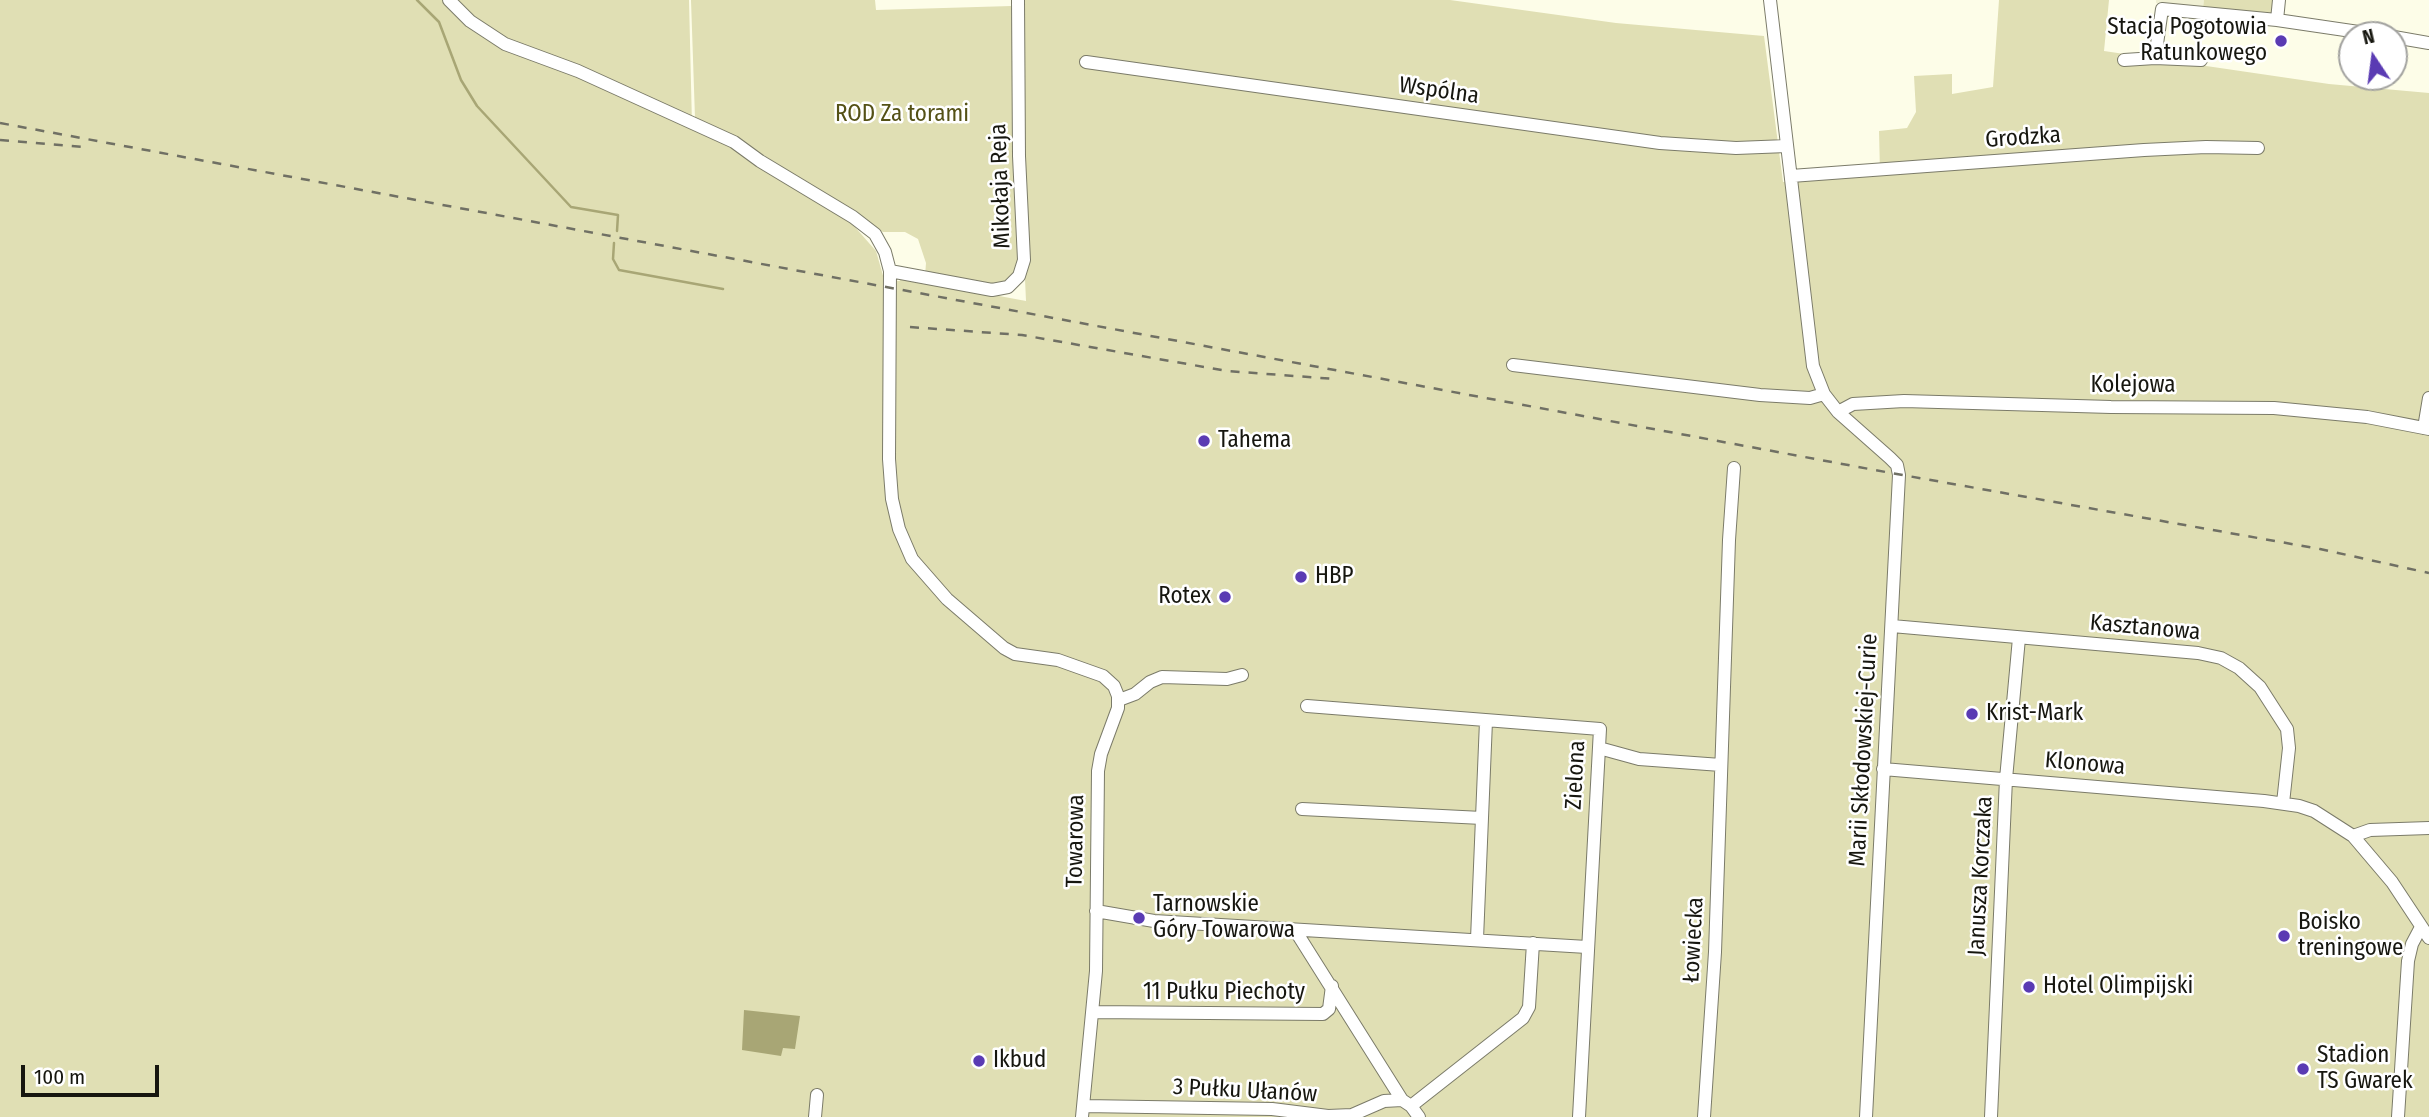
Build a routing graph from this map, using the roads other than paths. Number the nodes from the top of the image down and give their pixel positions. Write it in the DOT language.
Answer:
graph roads {
  1 [pos="449,0"];
  2 [pos="1018,0"];
  3 [pos="1770,0"];
  4 [pos="2279,0"];
  5 [pos="2277,20"];
  6 [pos="2338,29"];
  7 [pos="2408,39"];
  8 [pos="2429,43"];
  9 [pos="2155,58"];
  10 [pos="2124,60"];
  11 [pos="2201,60"];
  12 [pos="1086,62"];
  13 [pos="1787,146"];
  14 [pos="2258,148"];
  15 [pos="1791,176"];
  16 [pos="890,271"];
  17 [pos="1513,365"];
  18 [pos="1824,394"];
  19 [pos="2429,398"];
  20 [pos="1838,411"];
  21 [pos="2427,428"];
  22 [pos="1734,468"];
  23 [pos="1892,626"];
  24 [pos="2019,638"];
  25 [pos="1242,675"];
  26 [pos="1119,700"];
  27 [pos="1307,706"];
  28 [pos="1486,721"];
  29 [pos="1599,748"];
  30 [pos="1721,765"];
  31 [pos="1883,769"];
  32 [pos="2006,779"];
  33 [pos="2283,803"];
  34 [pos="1302,809"];
  35 [pos="1482,818"];
  36 [pos="2429,828"];
  37 [pos="2353,836"];
  38 [pos="1096,911"];
  39 [pos="2425,932"];
  40 [pos="1297,933"];
  41 [pos="1477,939"];
  42 [pos="1533,943"];
  43 [pos="1587,947"];
  44 [pos="1332,986"];
  45 [pos="1093,1012"];
  46 [pos="817,1095"];
  47 [pos="1407,1103"];
  48 [pos="1083,1111"];
  49 [pos="1193,1113"];
  50 [pos="1328,1116"];
  51 [pos="815,1117"];
  52 [pos="1419,1117"];
  53 [pos="1579,1117"];
  54 [pos="1704,1117"];
  55 [pos="1866,1117"];
  56 [pos="1991,1117"];
  57 [pos="2398,1117"];
  1 -- 16 [label="street"];
  2 -- 16 [label="street, Mikołaja Reja"];
  3 -- 13 [label="street"];
  4 -- 5 [label="street"];
  5 -- 6 [label="street"];
  5 -- 9 [label="street"];
  7 -- 8 [label="street"];
  9 -- 10 [label="street"];
  9 -- 11 [label="street"];
  12 -- 13 [label="street, Wspólna"];
  13 -- 15 [label="street"];
  14 -- 15 [label="street, Grodzka"];
  15 -- 18 [label="street"];
  16 -- 26 [label="street"];
  17 -- 18 [label="street"];
  18 -- 20 [label="street"];
  19 -- 21 [label="street"];
  20 -- 21 [label="street, Kolejowa"];
  20 -- 23 [label="street, Marii Skłodowskiej-Curie"];
  22 -- 30 [label="street, Łowiecka"];
  23 -- 24 [label="street, Kasztanowa"];
  23 -- 31 [label="street, Marii Skłodowskiej-Curie"];
  24 -- 32 [label="street, Janusza Korczaka"];
  24 -- 33 [label="street, Kasztanowa"];
  25 -- 26 [label="street"];
  26 -- 38 [label="street, Towarowa"];
  27 -- 28 [label="street, Zielona"];
  28 -- 29 [label="street, Zielona"];
  28 -- 35 [label="street"];
  29 -- 30 [label="street"];
  29 -- 43 [label="street, Zielona"];
  30 -- 54 [label="street, Łowiecka"];
  31 -- 32 [label="street, Klonowa"];
  31 -- 55 [label="street, Marii Skłodowskiej-Curie"];
  32 -- 33 [label="street, Klonowa"];
  32 -- 56 [label="street, Janusza Korczaka"];
  33 -- 37 [label="street, Klonowa"];
  34 -- 35 [label="street"];
  35 -- 41 [label="street"];
  36 -- 37 [label="street"];
  37 -- 39 [label="street, Klonowa"];
  38 -- 40 [label="street"];
  38 -- 45 [label="street, Towarowa"];
  39 -- 57 [label="street"];
  40 -- 41 [label="street"];
  40 -- 44 [label="street"];
  41 -- 42 [label="street"];
  42 -- 43 [label="street"];
  42 -- 47 [label="street"];
  43 -- 53 [label="street, Zielona"];
  44 -- 45 [label="street, 11 Pułku Piechoty"];
  44 -- 47 [label="street"];
  45 -- 48 [label="street, Towarowa"];
  46 -- 51 [label="street"];
  47 -- 50 [label="street, 3 Pułku Ułanów"];
  47 -- 52 [label="street"];
  48 -- 49 [label="street, 3 Pułku Ułanów"];
  49 -- 50 [label="street, 3 Pułku Ułanów"];
}
